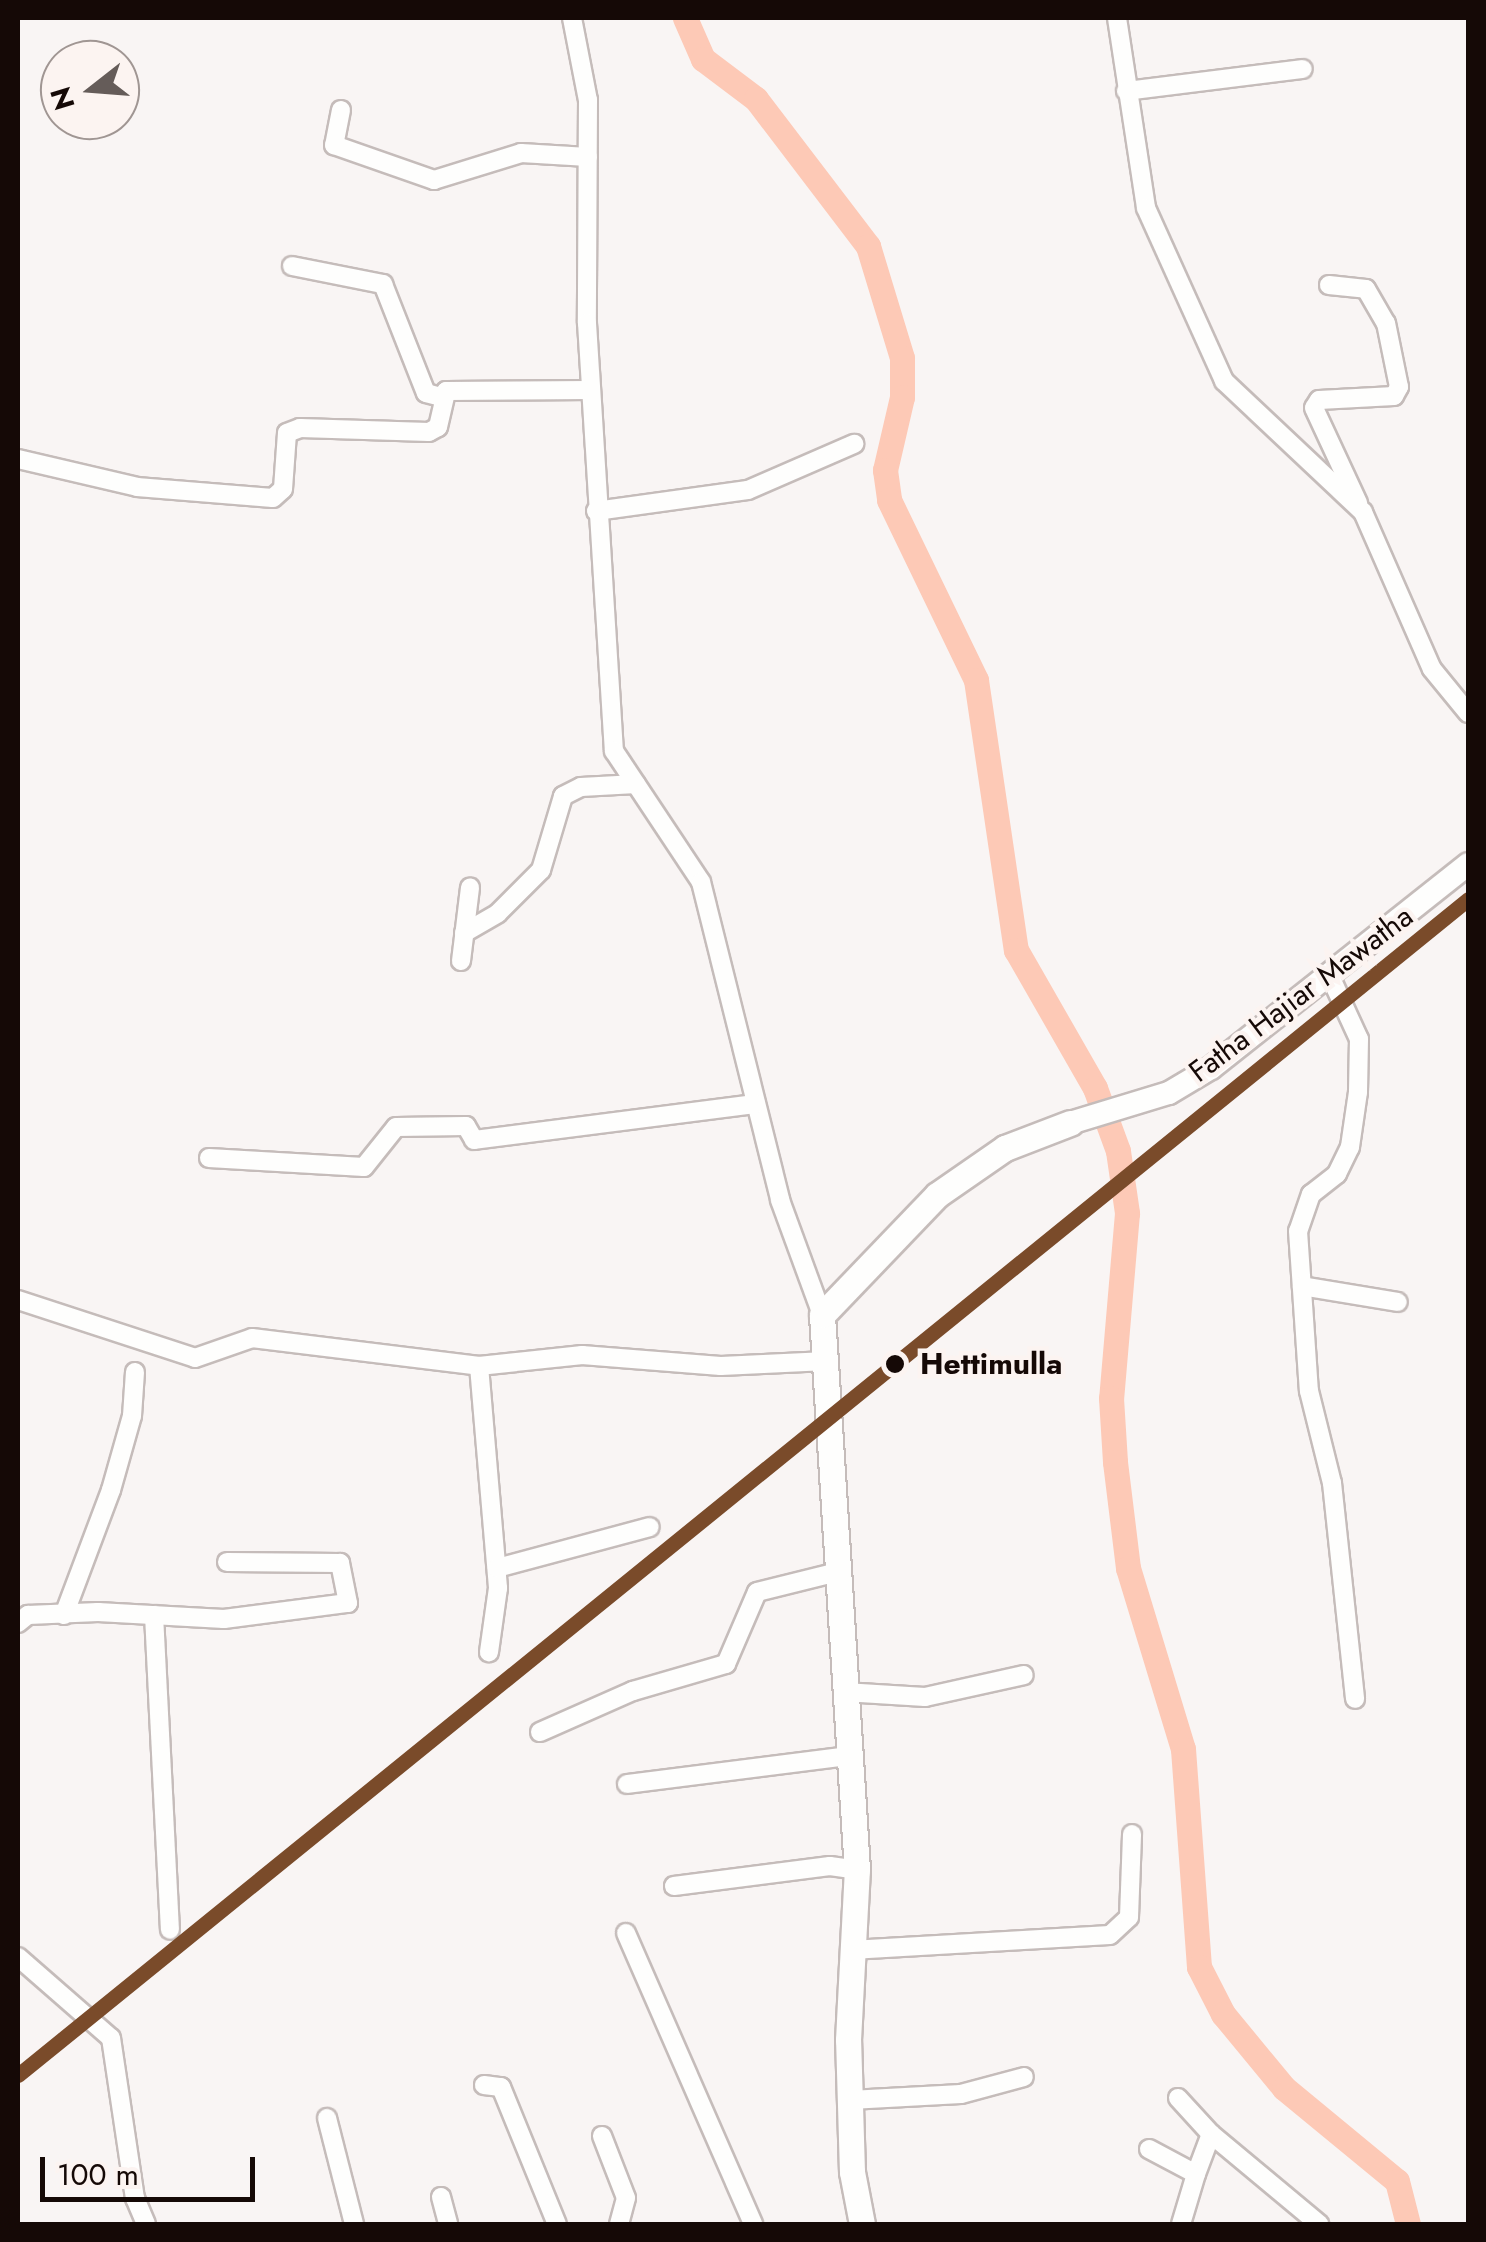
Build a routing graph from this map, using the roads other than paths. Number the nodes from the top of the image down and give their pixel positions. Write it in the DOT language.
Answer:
graph roads {
  1 [pos="572,18"];
  2 [pos="1117,18"];
  3 [pos="1303,69"];
  4 [pos="1126,91"];
  5 [pos="341,110"];
  6 [pos="588,156"];
  7 [pos="292,266"];
  8 [pos="1328,285"];
  9 [pos="590,390"];
  10 [pos="440,397"];
  11 [pos="854,444"];
  12 [pos="18,459"];
  13 [pos="596,510"];
  14 [pos="1363,512"];
  15 [pos="1468,713"];
  16 [pos="636,784"];
  17 [pos="1468,864"];
  18 [pos="470,888"];
  19 [pos="464,933"];
  20 [pos="461,961"];
  21 [pos="1330,976"];
  22 [pos="756,1104"];
  23 [pos="1070,1124"];
  24 [pos="210,1158"];
  25 [pos="1302,1286"];
  26 [pos="18,1300"];
  27 [pos="1398,1302"];
  28 [pos="822,1315"];
  29 [pos="827,1360"];
  30 [pos="479,1366"];
  31 [pos="135,1372"];
  32 [pos="650,1527"];
  33 [pos="227,1562"];
  34 [pos="496,1568"];
  35 [pos="837,1572"];
  36 [pos="64,1615"];
  37 [pos="154,1615"];
  38 [pos="18,1622"];
  39 [pos="489,1652"];
  40 [pos="1024,1675"];
  41 [pos="844,1692"];
  42 [pos="1354,1699"];
  43 [pos="540,1732"];
  44 [pos="848,1756"];
  45 [pos="627,1784"];
  46 [pos="1132,1834"];
  47 [pos="857,1870"];
  48 [pos="674,1886"];
  49 [pos="170,1930"];
  50 [pos="626,1933"];
  51 [pos="851,1950"];
  52 [pos="18,1957"];
  53 [pos="1024,2077"];
  54 [pos="484,2086"];
  55 [pos="1178,2098"];
  56 [pos="850,2100"];
  57 [pos="328,2118"];
  58 [pos="1210,2134"];
  59 [pos="602,2136"];
  60 [pos="1149,2149"];
  61 [pos="1196,2174"];
  62 [pos="441,2197"];
  63 [pos="146,2224"];
  64 [pos="354,2224"];
  65 [pos="448,2224"];
  66 [pos="557,2224"];
  67 [pos="619,2224"];
  68 [pos="753,2224"];
  69 [pos="862,2224"];
  70 [pos="1181,2224"];
  71 [pos="1319,2224"];
  1 -- 6 [label="street"];
  2 -- 4 [label="street"];
  3 -- 4 [label="street"];
  4 -- 14 [label="street"];
  5 -- 6 [label="street"];
  6 -- 9 [label="street"];
  7 -- 10 [label="street"];
  8 -- 14 [label="street"];
  9 -- 10 [label="street"];
  9 -- 13 [label="street"];
  10 -- 12 [label="street"];
  11 -- 13 [label="street"];
  13 -- 16 [label="street"];
  14 -- 15 [label="street"];
  16 -- 19 [label="street"];
  16 -- 22 [label="street"];
  17 -- 21 [label="street, Fatha Hajiar Mawatha"];
  18 -- 19 [label="street"];
  19 -- 20 [label="street"];
  21 -- 23 [label="street, Fatha Hajiar Mawatha"];
  21 -- 25 [label="street"];
  22 -- 24 [label="street"];
  22 -- 28 [label="street"];
  23 -- 28 [label="main road"];
  25 -- 27 [label="street"];
  25 -- 42 [label="street"];
  26 -- 30 [label="street"];
  28 -- 29 [label="main road"];
  29 -- 30 [label="street"];
  29 -- 35 [label="main road"];
  30 -- 34 [label="street"];
  31 -- 36 [label="street"];
  32 -- 34 [label="street"];
  33 -- 37 [label="street"];
  34 -- 39 [label="street"];
  35 -- 41 [label="main road"];
  35 -- 43 [label="street"];
  36 -- 37 [label="street"];
  36 -- 38 [label="street"];
  37 -- 49 [label="street"];
  40 -- 41 [label="street"];
  41 -- 44 [label="main road"];
  44 -- 45 [label="street"];
  44 -- 47 [label="main road"];
  46 -- 51 [label="street"];
  47 -- 48 [label="street"];
  47 -- 51 [label="main road"];
  50 -- 68 [label="street"];
  51 -- 56 [label="main road"];
  52 -- 63 [label="street"];
  53 -- 56 [label="street"];
  54 -- 66 [label="street"];
  55 -- 58 [label="street"];
  56 -- 69 [label="main road"];
  57 -- 64 [label="street"];
  58 -- 61 [label="street"];
  58 -- 71 [label="street"];
  59 -- 67 [label="street"];
  60 -- 61 [label="street"];
  61 -- 70 [label="street"];
  62 -- 65 [label="street"];
}
